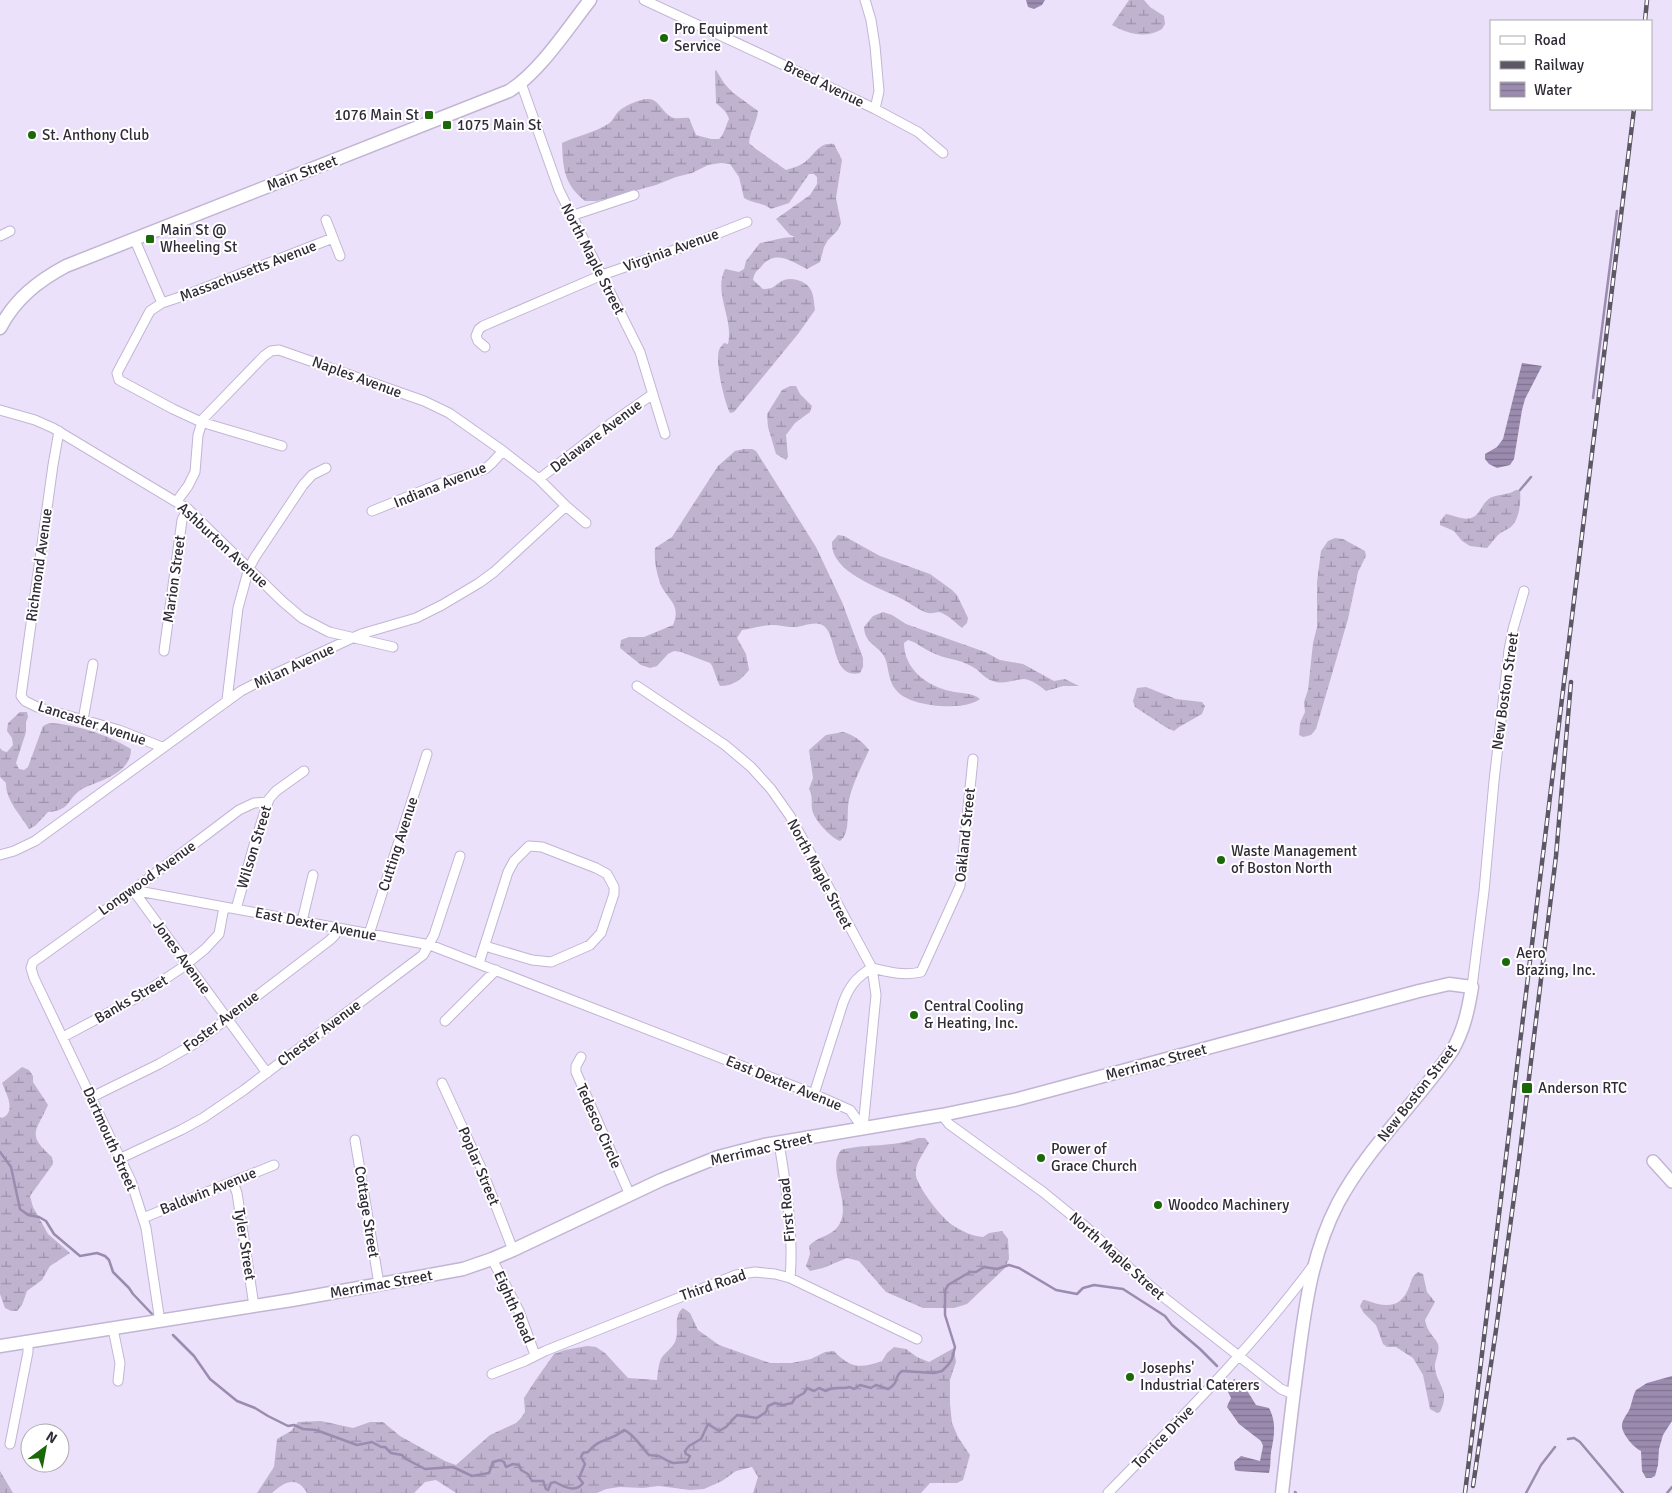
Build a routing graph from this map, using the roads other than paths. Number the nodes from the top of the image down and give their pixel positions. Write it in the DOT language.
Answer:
graph roads {
  1 [pos="590,0"];
  2 [pos="644,0"];
  3 [pos="865,0"];
  4 [pos="521,83"];
  5 [pos="875,109"];
  6 [pos="943,153"];
  7 [pos="634,195"];
  8 [pos="571,216"];
  9 [pos="326,220"];
  10 [pos="747,222"];
  11 [pos="10,231"];
  12 [pos="0,236"];
  13 [pos="134,238"];
  14 [pos="333,238"];
  15 [pos="340,256"];
  16 [pos="602,275"];
  17 [pos="162,303"];
  18 [pos="1,323"];
  19 [pos="485,347"];
  20 [pos="653,394"];
  21 [pos="0,410"];
  22 [pos="201,422"];
  23 [pos="59,431"];
  24 [pos="665,434"];
  25 [pos="282,446"];
  26 [pos="503,451"];
  27 [pos="326,468"];
  28 [pos="539,479"];
  29 [pos="177,501"];
  30 [pos="566,506"];
  31 [pos="188,509"];
  32 [pos="372,511"];
  33 [pos="586,523"];
  34 [pos="249,568"];
  35 [pos="1524,591"];
  36 [pos="353,638"];
  37 [pos="393,647"];
  38 [pos="164,651"];
  39 [pos="93,664"];
  40 [pos="637,686"];
  41 [pos="23,699"];
  42 [pos="227,700"];
  43 [pos="83,720"];
  44 [pos="162,747"];
  45 [pos="427,754"];
  46 [pos="973,759"];
  47 [pos="304,771"];
  48 [pos="268,802"];
  49 [pos="0,855"];
  50 [pos="460,856"];
  51 [pos="314,876"];
  52 [pos="133,890"];
  53 [pos="224,907"];
  54 [pos="236,909"];
  55 [pos="302,921"];
  56 [pos="338,928"];
  57 [pos="369,934"];
  58 [pos="430,945"];
  59 [pos="485,946"];
  60 [pos="479,963"];
  61 [pos="187,964"];
  62 [pos="32,966"];
  63 [pos="872,968"];
  64 [pos="496,970"];
  65 [pos="1472,988"];
  66 [pos="227,1019"];
  67 [pos="445,1021"];
  68 [pos="63,1038"];
  69 [pos="581,1057"];
  70 [pos="266,1073"];
  71 [pos="442,1083"];
  72 [pos="814,1094"];
  73 [pos="92,1097"];
  74 [pos="942,1115"];
  75 [pos="862,1128"];
  76 [pos="355,1140"];
  77 [pos="779,1143"];
  78 [pos="121,1158"];
  79 [pos="1652,1161"];
  80 [pos="274,1165"];
  81 [pos="233,1182"];
  82 [pos="1672,1182"];
  83 [pos="630,1195"];
  84 [pos="143,1218"];
  85 [pos="514,1250"];
  86 [pos="492,1259"];
  87 [pos="1313,1265"];
  88 [pos="790,1278"];
  89 [pos="379,1284"];
  90 [pos="254,1306"];
  91 [pos="160,1322"];
  92 [pos="113,1329"];
  93 [pos="917,1339"];
  94 [pos="28,1342"];
  95 [pos="0,1346"];
  96 [pos="535,1355"];
  97 [pos="1240,1356"];
  98 [pos="492,1374"];
  99 [pos="118,1381"];
  100 [pos="1294,1394"];
  101 [pos="10,1444"];
  102 [pos="1108,1493"];
  103 [pos="1282,1493"];
  1 -- 4 [label="main road, Main Street"];
  2 -- 5 [label="street, Breed Avenue"];
  3 -- 5 [label="street"];
  4 -- 8 [label="street, North Maple Street"];
  4 -- 13 [label="main road, Main Street"];
  5 -- 6 [label="street, Breed Avenue"];
  7 -- 8 [label="street"];
  8 -- 16 [label="street, North Maple Street"];
  9 -- 14 [label="street, Massachusetts Avenue"];
  10 -- 16 [label="street, Virginia Avenue"];
  11 -- 12 [label="street"];
  13 -- 17 [label="street"];
  13 -- 18 [label="main road, Main Street"];
  14 -- 15 [label="street, Massachusetts Avenue"];
  14 -- 17 [label="street, Massachusetts Avenue"];
  16 -- 19 [label="street, Virginia Avenue"];
  16 -- 20 [label="street, North Maple Street"];
  17 -- 22 [label="street"];
  20 -- 24 [label="street, North Maple Street"];
  20 -- 28 [label="street, Delaware Avenue"];
  21 -- 23 [label="street, Ashburton Avenue"];
  22 -- 25 [label="street"];
  22 -- 26 [label="street, Naples Avenue"];
  22 -- 29 [label="street"];
  23 -- 29 [label="street, Ashburton Avenue"];
  23 -- 41 [label="street, Richmond Avenue"];
  26 -- 28 [label="street, Naples Avenue"];
  26 -- 32 [label="street, Indiana Avenue"];
  27 -- 34 [label="street"];
  28 -- 30 [label="street, Naples Avenue"];
  29 -- 31 [label="street, Ashburton Avenue"];
  30 -- 33 [label="street, Naples Avenue"];
  30 -- 36 [label="street, Milan Avenue"];
  31 -- 34 [label="street, Ashburton Avenue"];
  31 -- 38 [label="street, Marion Street"];
  34 -- 36 [label="street, Ashburton Avenue"];
  34 -- 42 [label="street"];
  35 -- 65 [label="street, New Boston Street"];
  36 -- 37 [label="street, Ashburton Avenue"];
  36 -- 42 [label="street, Milan Avenue"];
  39 -- 43 [label="street"];
  40 -- 63 [label="street, North Maple Street"];
  41 -- 43 [label="street, Lancaster Avenue"];
  42 -- 44 [label="street, Milan Avenue"];
  43 -- 44 [label="street, Lancaster Avenue"];
  44 -- 49 [label="street, Milan Avenue"];
  45 -- 57 [label="street, Cutting Avenue"];
  46 -- 63 [label="street, Oakland Street"];
  47 -- 48 [label="street, Wilson Street"];
  48 -- 52 [label="street, Longwood Avenue"];
  48 -- 54 [label="street, Wilson Street"];
  50 -- 58 [label="street, Chester Avenue"];
  51 -- 55 [label="street"];
  52 -- 53 [label="street, East Dexter Avenue"];
  52 -- 61 [label="street, Jones Avenue"];
  52 -- 62 [label="street, Longwood Avenue"];
  53 -- 54 [label="street, East Dexter Avenue"];
  53 -- 61 [label="street, Banks Street"];
  54 -- 55 [label="street, East Dexter Avenue"];
  55 -- 56 [label="street, East Dexter Avenue"];
  56 -- 57 [label="street, East Dexter Avenue"];
  56 -- 66 [label="street, Foster Avenue"];
  57 -- 58 [label="street, East Dexter Avenue"];
  58 -- 60 [label="street, East Dexter Avenue"];
  58 -- 70 [label="street, Chester Avenue"];
  59 -- 59 [label="street"];
  59 -- 60 [label="street"];
  60 -- 64 [label="street, East Dexter Avenue"];
  61 -- 66 [label="street, Jones Avenue"];
  61 -- 68 [label="street, Banks Street"];
  62 -- 68 [label="street, Dartmouth Street"];
  63 -- 72 [label="street"];
  63 -- 75 [label="street, North Maple Street"];
  64 -- 67 [label="street"];
  64 -- 72 [label="street, East Dexter Avenue"];
  65 -- 74 [label="main road, Merrimac Street"];
  65 -- 87 [label="main road, New Boston Street"];
  66 -- 70 [label="street, Jones Avenue"];
  66 -- 73 [label="street, Foster Avenue"];
  68 -- 73 [label="street, Dartmouth Street"];
  69 -- 83 [label="street, Tedesco Circle"];
  70 -- 78 [label="street, Chester Avenue"];
  71 -- 85 [label="street, Poplar Street"];
  72 -- 75 [label="street, East Dexter Avenue"];
  73 -- 78 [label="street, Dartmouth Street"];
  74 -- 75 [label="main road, Merrimac Street"];
  74 -- 97 [label="street, North Maple Street"];
  75 -- 77 [label="main road, Merrimac Street"];
  76 -- 89 [label="street, Cottage Street"];
  77 -- 83 [label="main road, Merrimac Street"];
  77 -- 88 [label="street, First Road"];
  78 -- 84 [label="street, Dartmouth Street"];
  79 -- 82 [label="street"];
  80 -- 81 [label="street, Baldwin Avenue"];
  81 -- 84 [label="street, Baldwin Avenue"];
  81 -- 90 [label="street, Tyler Street"];
  83 -- 85 [label="main road, Merrimac Street"];
  84 -- 91 [label="street, Dartmouth Street"];
  85 -- 86 [label="main road, Merrimac Street"];
  86 -- 89 [label="main road, Merrimac Street"];
  86 -- 96 [label="street, Eighth Road"];
  87 -- 97 [label="street, Torrice Drive"];
  87 -- 100 [label="main road, New Boston Street"];
  88 -- 93 [label="street, Third Road"];
  88 -- 96 [label="street, Third Road"];
  89 -- 90 [label="main road, Merrimac Street"];
  90 -- 91 [label="main road, Merrimac Street"];
  91 -- 92 [label="main road, Merrimac Street"];
  92 -- 94 [label="main road, Merrimac Street"];
  92 -- 99 [label="street"];
  94 -- 95 [label="main road, Merrimac Street"];
  94 -- 101 [label="street"];
  96 -- 98 [label="street, Third Road"];
  97 -- 100 [label="street, North Maple Street"];
  97 -- 102 [label="street, Torrice Drive"];
  100 -- 103 [label="main road, New Boston Street"];
}
